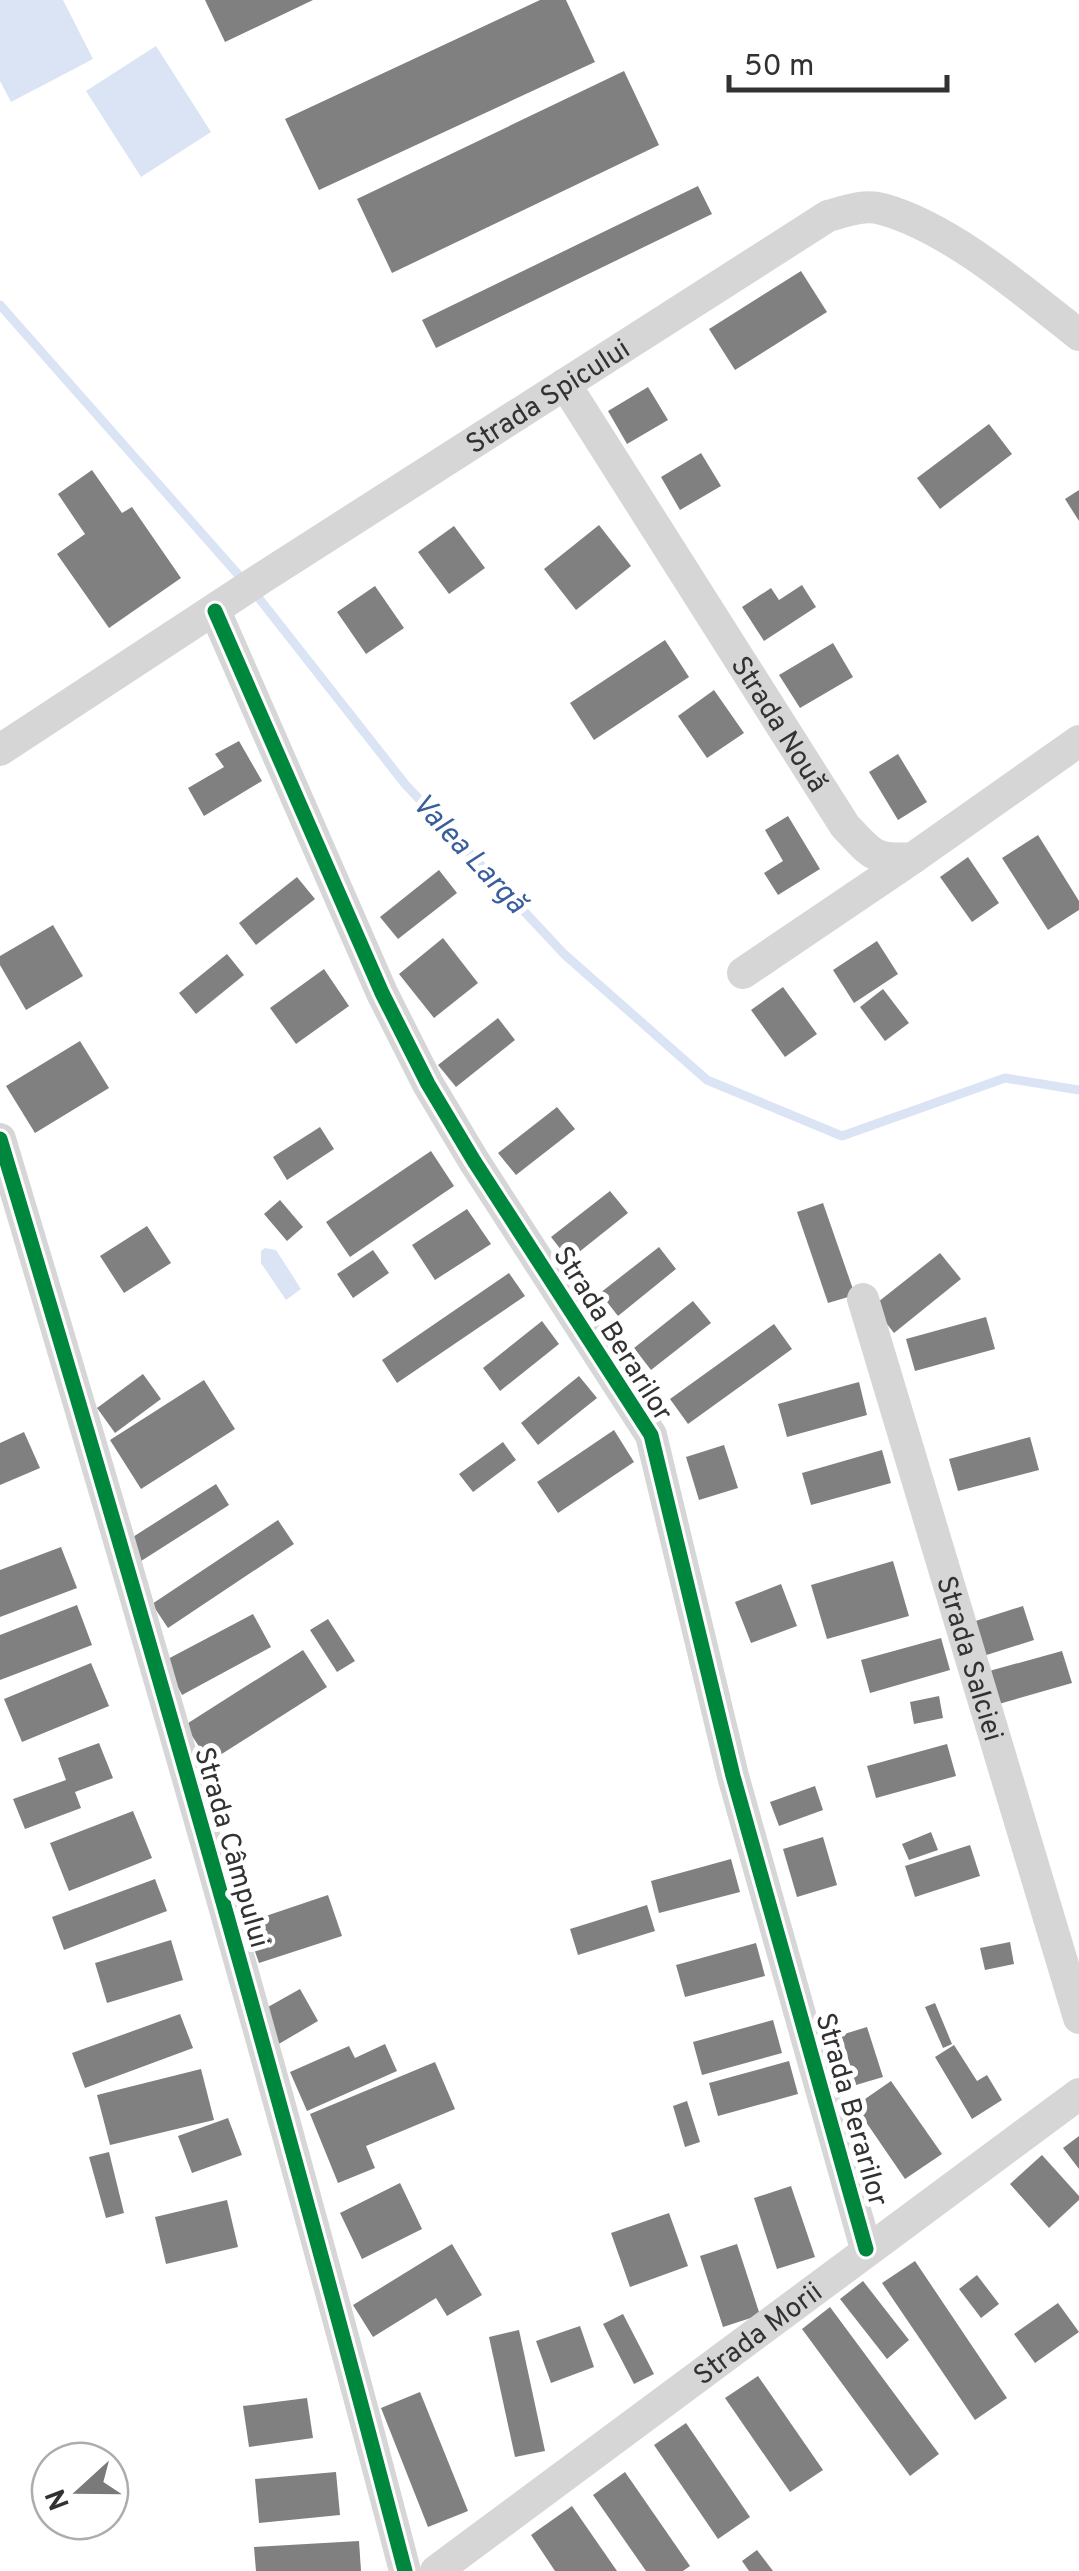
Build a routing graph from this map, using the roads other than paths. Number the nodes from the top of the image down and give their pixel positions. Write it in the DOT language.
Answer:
graph roads {
  1 [pos="1079,335"];
  2 [pos="565,384"];
  3 [pos="225,603"];
  4 [pos="1079,741"];
  5 [pos="0,750"];
  6 [pos="914,858"];
  7 [pos="743,973"];
  8 [pos="0,1140"];
  9 [pos="863,1299"];
  10 [pos="1079,2018"];
  11 [pos="1079,2094"];
  12 [pos="866,2249"];
  13 [pos="405,2571"];
  14 [pos="436,2571"];
  1 -- 2 [label="street, Strada Spicului"];
  2 -- 3 [label="street, Strada Spicului"];
  2 -- 6 [label="street, Strada Nouă"];
  3 -- 5 [label="street"];
  3 -- 12 [label="street, Strada Berarilor"];
  4 -- 6 [label="street"];
  6 -- 7 [label="street"];
  8 -- 13 [label="street, Strada Câmpului"];
  9 -- 10 [label="street, Strada Salciei"];
  11 -- 12 [label="street, Strada Morii"];
  12 -- 14 [label="street, Strada Morii"];
}
